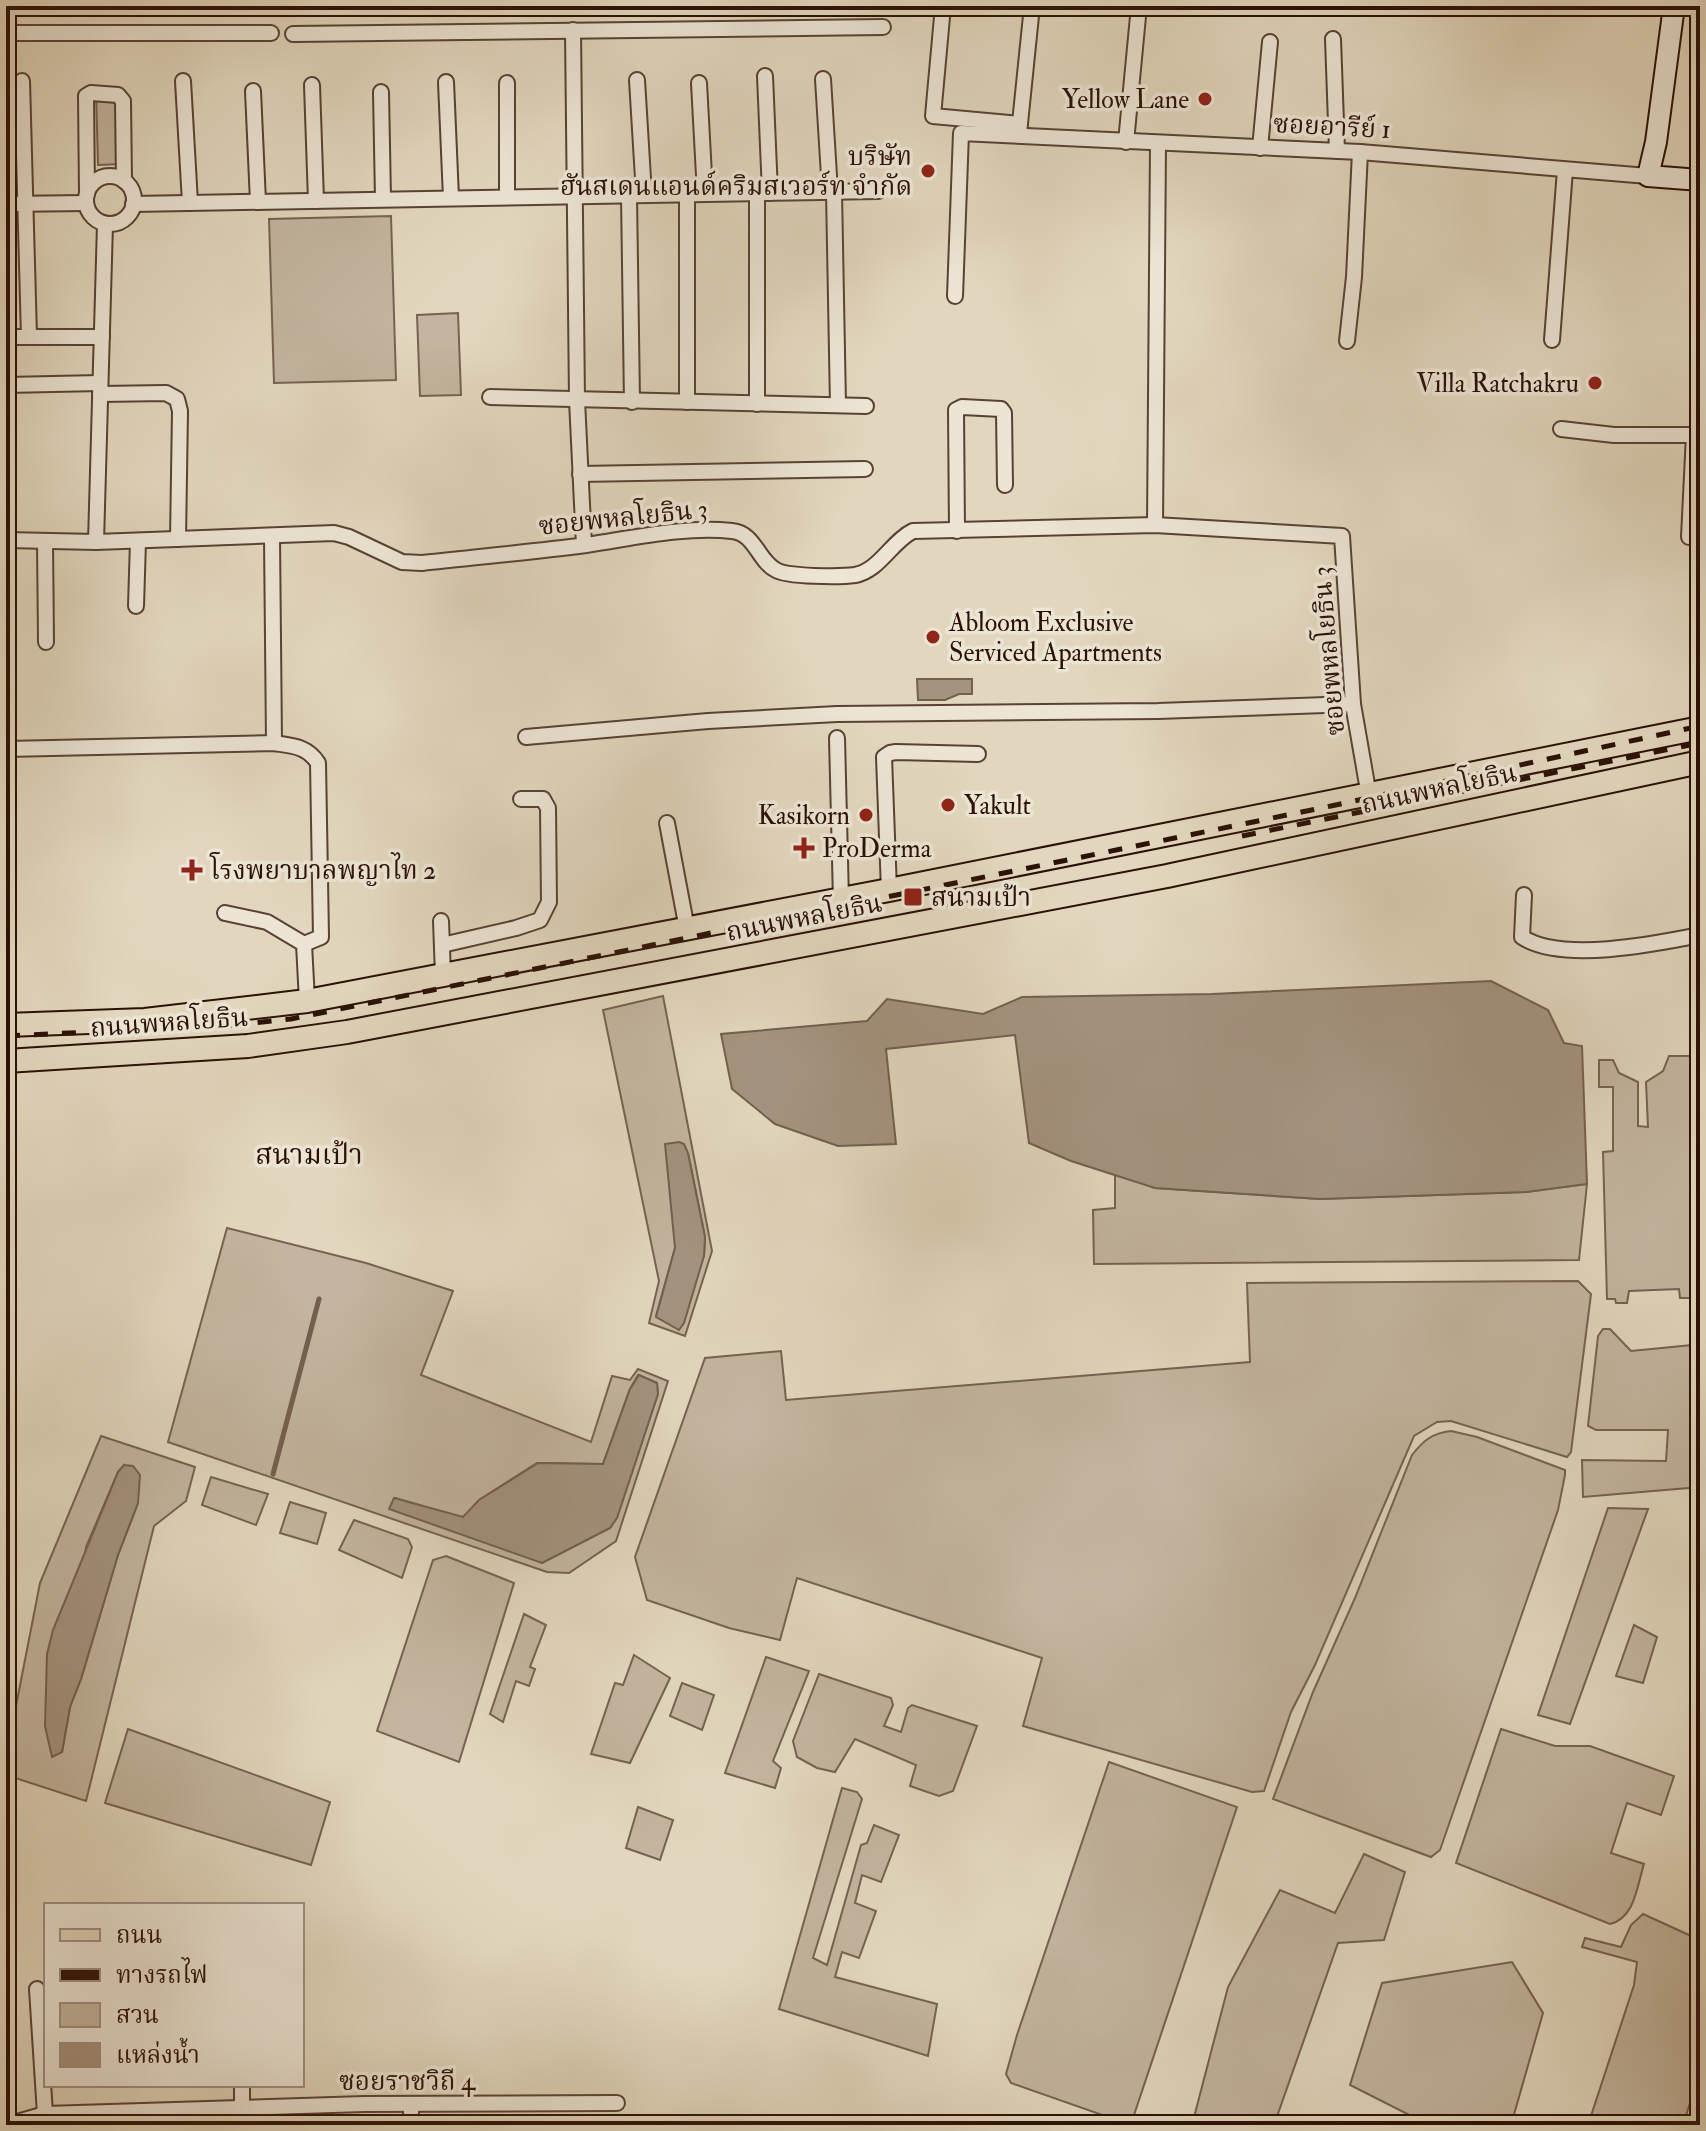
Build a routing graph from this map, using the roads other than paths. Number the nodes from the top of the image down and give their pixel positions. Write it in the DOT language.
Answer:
graph roads {
  1 [pos="943,6"];
  2 [pos="1032,6"];
  3 [pos="1139,6"];
  4 [pos="1674,6"];
  5 [pos="883,27"];
  6 [pos="573,30"];
  7 [pos="6,33"];
  8 [pos="271,33"];
  9 [pos="293,34"];
  10 [pos="1333,39"];
  11 [pos="1270,42"];
  12 [pos="765,76"];
  13 [pos="823,79"];
  14 [pos="637,80"];
  15 [pos="22,81"];
  16 [pos="183,81"];
  17 [pos="446,82"];
  18 [pos="507,83"];
  19 [pos="699,83"];
  20 [pos="312,85"];
  21 [pos="253,91"];
  22 [pos="381,92"];
  23 [pos="996,128"];
  24 [pos="1019,129"];
  25 [pos="1126,142"];
  26 [pos="1158,144"];
  27 [pos="1260,148"];
  28 [pos="1337,151"];
  29 [pos="1360,152"];
  30 [pos="1565,170"];
  31 [pos="1648,176"];
  32 [pos="1700,180"];
  33 [pos="124,181"];
  34 [pos="879,191"];
  35 [pos="832,192"];
  36 [pos="763,193"];
  37 [pos="687,194"];
  38 [pos="705,194"];
  39 [pos="637,195"];
  40 [pos="576,196"];
  41 [pos="507,197"];
  42 [pos="451,198"];
  43 [pos="86,199"];
  44 [pos="383,199"];
  45 [pos="316,201"];
  46 [pos="258,202"];
  47 [pos="190,203"];
  48 [pos="6,204"];
  49 [pos="24,204"];
  50 [pos="133,204"];
  51 [pos="105,224"];
  52 [pos="955,296"];
  53 [pos="6,337"];
  54 [pos="29,337"];
  55 [pos="102,337"];
  56 [pos="1552,340"];
  57 [pos="1347,341"];
  58 [pos="6,385"];
  59 [pos="100,389"];
  60 [pos="490,397"];
  61 [pos="577,400"];
  62 [pos="632,402"];
  63 [pos="687,402"];
  64 [pos="757,404"];
  65 [pos="838,405"];
  66 [pos="866,406"];
  67 [pos="1561,429"];
  68 [pos="1697,435"];
  69 [pos="865,469"];
  70 [pos="580,474"];
  71 [pos="1005,485"];
  72 [pos="1155,525"];
  73 [pos="957,531"];
  74 [pos="272,537"];
  75 [pos="1689,537"];
  76 [pos="178,539"];
  77 [pos="6,540"];
  78 [pos="45,541"];
  79 [pos="138,541"];
  80 [pos="96,542"];
  81 [pos="584,545"];
  82 [pos="136,606"];
  83 [pos="46,642"];
  84 [pos="1353,704"];
  85 [pos="1700,728"];
  86 [pos="526,737"];
  87 [pos="837,738"];
  88 [pos="274,743"];
  89 [pos="6,749"];
  90 [pos="978,754"];
  91 [pos="1700,762"];
  92 [pos="1369,796"];
  93 [pos="521,799"];
  94 [pos="667,823"];
  95 [pos="1377,829"];
  96 [pos="889,890"];
  97 [pos="1524,895"];
  98 [pos="841,900"];
  99 [pos="225,913"];
  100 [pos="441,921"];
  101 [pos="687,929"];
  102 [pos="662,934"];
  103 [pos="1700,935"];
  104 [pos="304,944"];
  105 [pos="442,945"];
  106 [pos="670,972"];
  107 [pos="443,975"];
  108 [pos="307,1001"];
  109 [pos="6,1025"];
  110 [pos="6,1061"];
  111 [pos="37,1989"];
  112 [pos="42,2024"];
  113 [pos="44,2084"];
  114 [pos="44,2087"];
  115 [pos="242,2087"];
  116 [pos="617,2103"];
  117 [pos="411,2105"];
  118 [pos="242,2109"];
  119 [pos="45,2114"];
  120 [pos="7,2125"];
  121 [pos="411,2125"];
  1 -- 23 [label="street"];
  2 -- 24 [label="street"];
  3 -- 25 [label="street"];
  4 -- 31 [label="street"];
  5 -- 6 [label="street"];
  6 -- 9 [label="street"];
  6 -- 40 [label="street"];
  7 -- 8 [label="street"];
  10 -- 28 [label="street"];
  11 -- 27 [label="street"];
  12 -- 36 [label="street"];
  13 -- 35 [label="street"];
  14 -- 39 [label="street"];
  15 -- 49 [label="street"];
  16 -- 47 [label="street"];
  17 -- 42 [label="street"];
  18 -- 41 [label="street"];
  19 -- 38 [label="street"];
  20 -- 45 [label="street"];
  21 -- 46 [label="street"];
  22 -- 44 [label="street"];
  23 -- 24 [label="street, ซอยอารีย์ 1"];
  23 -- 52 [label="street, ซอยอารีย์ 1"];
  24 -- 25 [label="street, ซอยอารีย์ 1"];
  25 -- 26 [label="street, ซอยอารีย์ 1"];
  26 -- 27 [label="street, ซอยอารีย์ 1"];
  26 -- 72 [label="street"];
  27 -- 28 [label="street, ซอยอารีย์ 1"];
  28 -- 29 [label="street, ซอยอารีย์ 1"];
  29 -- 30 [label="street, ซอยอารีย์ 1"];
  29 -- 57 [label="street"];
  30 -- 31 [label="street, ซอยอารีย์ 1"];
  30 -- 56 [label="street"];
  31 -- 32 [label="street, ซอยอารีย์ 1"];
  33 -- 43 [label="street"];
  33 -- 43 [label="street"];
  33 -- 50 [label="street"];
  34 -- 35 [label="street"];
  35 -- 36 [label="street"];
  35 -- 65 [label="street"];
  36 -- 38 [label="street"];
  36 -- 64 [label="street"];
  37 -- 38 [label="street"];
  37 -- 39 [label="street"];
  37 -- 63 [label="street"];
  39 -- 40 [label="street"];
  39 -- 62 [label="street"];
  40 -- 41 [label="street"];
  40 -- 61 [label="street"];
  41 -- 42 [label="street"];
  42 -- 44 [label="street"];
  43 -- 49 [label="street"];
  43 -- 51 [label="street"];
  44 -- 45 [label="street"];
  45 -- 46 [label="street"];
  46 -- 47 [label="street"];
  47 -- 50 [label="street"];
  48 -- 49 [label="street"];
  49 -- 54 [label="street"];
  50 -- 51 [label="street"];
  51 -- 55 [label="street"];
  53 -- 54 [label="street"];
  54 -- 55 [label="street"];
  55 -- 59 [label="street"];
  58 -- 59 [label="street"];
  59 -- 76 [label="street"];
  59 -- 80 [label="street"];
  60 -- 61 [label="street"];
  61 -- 62 [label="street"];
  61 -- 70 [label="street"];
  62 -- 63 [label="street"];
  63 -- 64 [label="street"];
  64 -- 65 [label="street"];
  65 -- 66 [label="street"];
  67 -- 68 [label="street"];
  68 -- 75 [label="street"];
  69 -- 70 [label="street"];
  70 -- 81 [label="street"];
  71 -- 73 [label="street"];
  72 -- 73 [label="street, ซอยพหลโยธิน 3"];
  72 -- 84 [label="street, ซอยพหลโยธิน 3"];
  73 -- 81 [label="street, ซอยพหลโยธิน 3"];
  74 -- 76 [label="street, ซอยพหลโยธิน 3"];
  74 -- 81 [label="street, ซอยพหลโยธิน 3"];
  74 -- 88 [label="street"];
  76 -- 79 [label="street, ซอยพหลโยธิน 3"];
  77 -- 78 [label="street, ซอยพหลโยธิน 3"];
  78 -- 80 [label="street, ซอยพหลโยธิน 3"];
  78 -- 83 [label="street"];
  79 -- 80 [label="street, ซอยพหลโยธิน 3"];
  79 -- 82 [label="street"];
  84 -- 86 [label="street"];
  84 -- 92 [label="street, ซอยพหลโยธิน 3"];
  85 -- 92 [label="main road, ถนนพหลโยธิน"];
  87 -- 98 [label="street"];
  88 -- 89 [label="street"];
  88 -- 104 [label="street"];
  90 -- 96 [label="street"];
  91 -- 95 [label="main road, ถนนพหลโยธิน"];
  92 -- 95 [label="main road"];
  92 -- 96 [label="main road, ถนนพหลโยธิน"];
  93 -- 105 [label="street"];
  94 -- 101 [label="street"];
  95 -- 106 [label="main road, ถนนพหลโยธิน"];
  96 -- 98 [label="main road, ถนนพหลโยธิน"];
  97 -- 103 [label="street"];
  98 -- 101 [label="main road, ถนนพหลโยธิน"];
  99 -- 104 [label="street"];
  100 -- 105 [label="street"];
  101 -- 102 [label="main road, ถนนพหลโยธิน"];
  102 -- 106 [label="main road"];
  102 -- 107 [label="main road, ถนนพหลโยธิน"];
  104 -- 108 [label="street"];
  105 -- 107 [label="street"];
  106 -- 110 [label="main road, ถนนพหลโยธิน"];
  107 -- 108 [label="main road, ถนนพหลโยธิน"];
  108 -- 109 [label="main road, ถนนพหลโยธิน"];
  111 -- 112 [label="street"];
  112 -- 113 [label="street"];
  114 -- 119 [label="street"];
  115 -- 118 [label="street"];
  116 -- 117 [label="street, ซอยราชวิถี 4"];
  117 -- 118 [label="street, ซอยราชวิถี 4"];
  117 -- 121 [label="street"];
  118 -- 119 [label="street, ซอยราชวิถี 4"];
  119 -- 120 [label="street, ซอยราชวิถี 4"];
}
